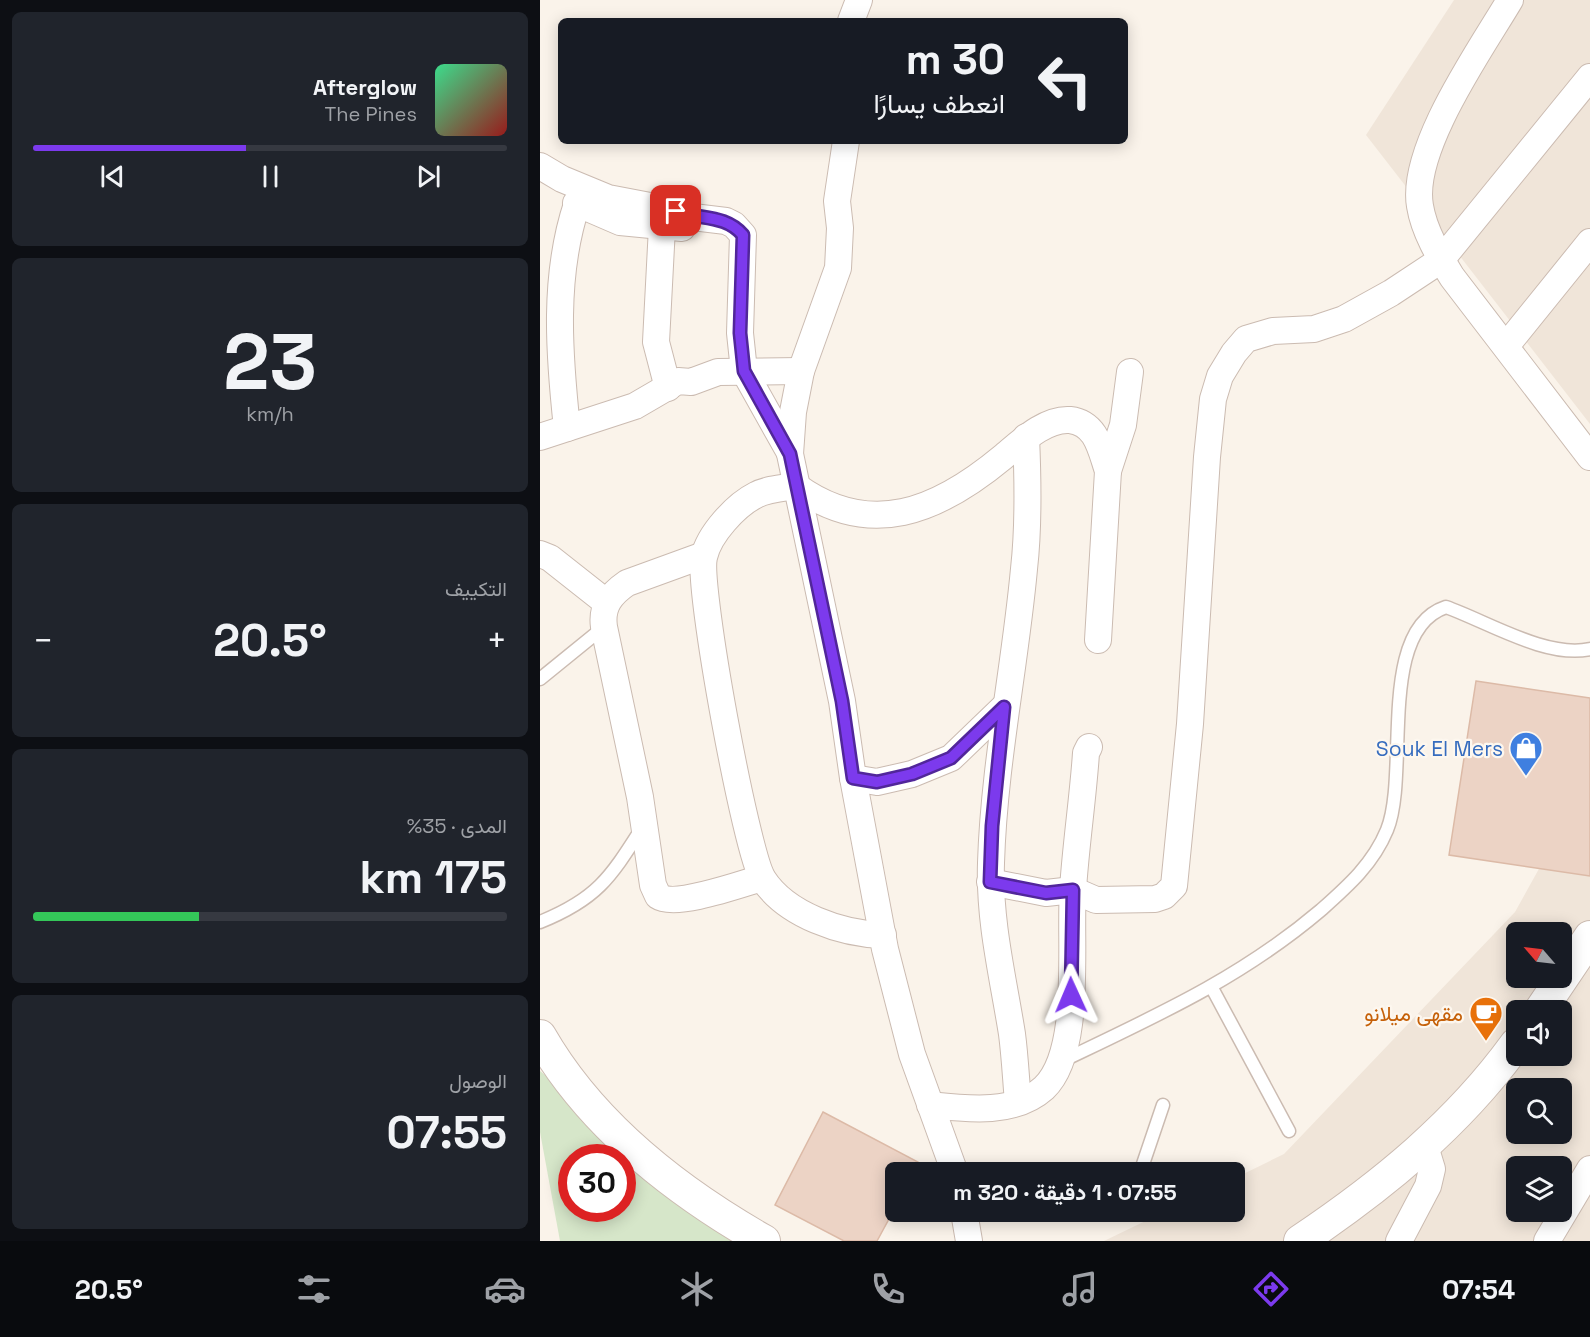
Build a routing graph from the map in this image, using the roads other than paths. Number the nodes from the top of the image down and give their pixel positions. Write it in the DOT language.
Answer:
graph roads {
  1 [pos="860,0"];
  2 [pos="1510,0"];
  3 [pos="851,18"];
  4 [pos="1590,77"];
  5 [pos="846,144"];
  6 [pos="540,166"];
  7 [pos="540,183"];
  8 [pos="577,204"];
  9 [pos="693,217"];
  10 [pos="662,227"];
  11 [pos="1590,242"];
  12 [pos="1441,260"];
  13 [pos="1506,346"];
  14 [pos="744,371"];
  15 [pos="801,371"];
  16 [pos="1130,372"];
  17 [pos="668,388"];
  18 [pos="567,428"];
  19 [pos="540,437"];
  20 [pos="1026,437"];
  21 [pos="1586,438"];
  22 [pos="790,454"];
  23 [pos="1108,471"];
  24 [pos="796,486"];
  25 [pos="540,554"];
  26 [pos="704,555"];
  27 [pos="605,615"];
  28 [pos="1098,640"];
  29 [pos="1590,649"];
  30 [pos="540,679"];
  31 [pos="1004,707"];
  32 [pos="1089,747"];
  33 [pos="853,778"];
  34 [pos="644,824"];
  35 [pos="762,878"];
  36 [pos="990,882"];
  37 [pos="1073,890"];
  38 [pos="540,922"];
  39 [pos="883,935"];
  40 [pos="1590,937"];
  41 [pos="1212,988"];
  42 [pos="1547,1000"];
  43 [pos="540,1036"];
  44 [pos="1506,1057"];
  45 [pos="1061,1062"];
  46 [pos="1018,1102"];
  47 [pos="930,1105"];
  48 [pos="1163,1106"];
  49 [pos="1289,1131"];
  50 [pos="1425,1146"];
  51 [pos="951,1162"];
  52 [pos="1144,1162"];
  53 [pos="1590,1169"];
  54 [pos="966,1222"];
  55 [pos="1408,1238"];
  56 [pos="764,1241"];
  57 [pos="969,1241"];
  58 [pos="1300,1241"];
  59 [pos="1547,1241"];
  1 -- 3 [label="street"];
  2 -- 12 [label="street"];
  4 -- 12 [label="street"];
  5 -- 15 [label="street"];
  6 -- 9 [label="street"];
  7 -- 8 [label="street"];
  8 -- 10 [label="street"];
  8 -- 18 [label="street"];
  9 -- 10 [label="street"];
  9 -- 14 [label="street"];
  10 -- 17 [label="street"];
  11 -- 13 [label="street"];
  12 -- 13 [label="street"];
  12 -- 37 [label="street"];
  13 -- 21 [label="street"];
  14 -- 15 [label="street"];
  14 -- 17 [label="street"];
  14 -- 22 [label="street"];
  15 -- 22 [label="street"];
  16 -- 23 [label="street"];
  17 -- 18 [label="street"];
  18 -- 19 [label="street"];
  20 -- 23 [label="street"];
  20 -- 24 [label="street"];
  20 -- 31 [label="street"];
  22 -- 24 [label="street"];
  23 -- 28 [label="street"];
  24 -- 26 [label="street"];
  24 -- 33 [label="street"];
  25 -- 27 [label="street"];
  26 -- 27 [label="street"];
  26 -- 35 [label="street"];
  27 -- 30 [label="lane"];
  27 -- 34 [label="street"];
  29 -- 41 [label="lane"];
  31 -- 33 [label="street"];
  31 -- 36 [label="street"];
  32 -- 37 [label="street"];
  33 -- 39 [label="street"];
  34 -- 35 [label="street"];
  34 -- 38 [label="lane"];
  35 -- 39 [label="street"];
  36 -- 37 [label="street"];
  36 -- 46 [label="street"];
  37 -- 45 [label="street"];
  39 -- 47 [label="street"];
  40 -- 42 [label="street"];
  41 -- 45 [label="lane"];
  41 -- 49 [label="lane"];
  43 -- 56 [label="street"];
  44 -- 50 [label="street"];
  45 -- 46 [label="street"];
  46 -- 47 [label="street"];
  47 -- 51 [label="street"];
  48 -- 52 [label="lane"];
  50 -- 55 [label="street"];
  50 -- 58 [label="street"];
  53 -- 59 [label="street"];
  54 -- 57 [label="street"];
}
